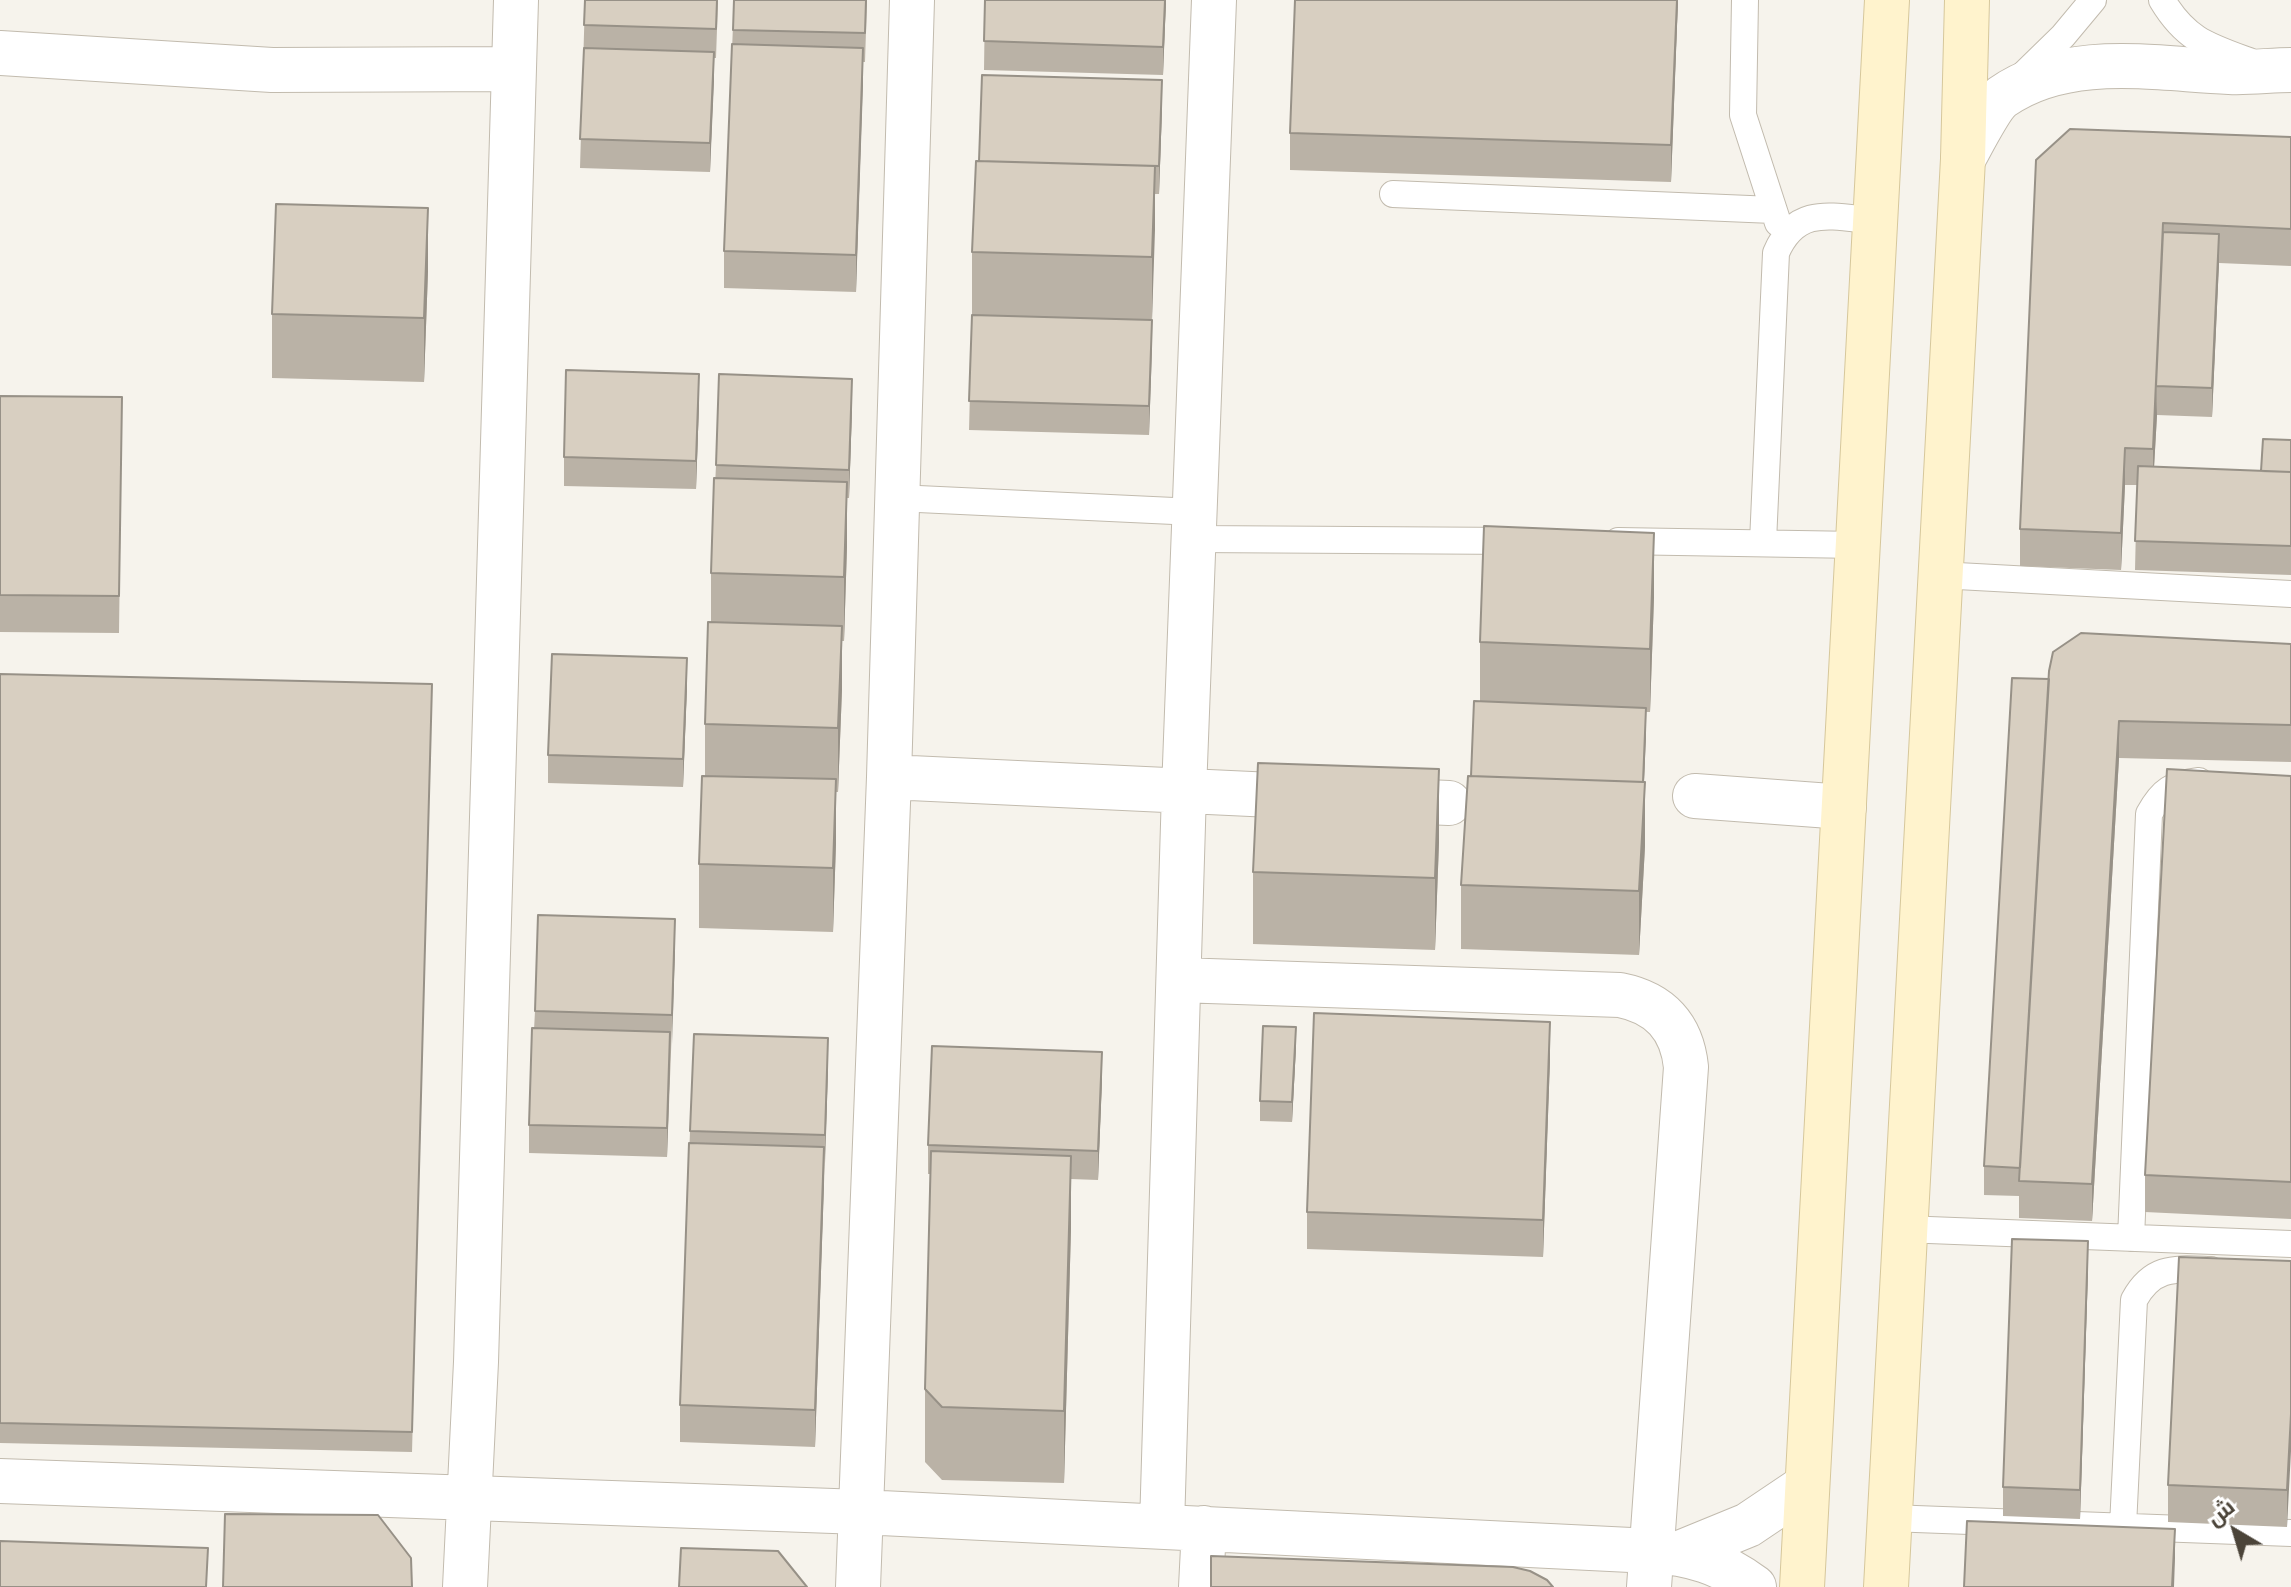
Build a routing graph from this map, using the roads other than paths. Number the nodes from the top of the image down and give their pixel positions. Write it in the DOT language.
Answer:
graph roads {
  1 [pos="516,0"];
  2 [pos="912,0"];
  3 [pos="1214,0"];
  4 [pos="1745,0"];
  5 [pos="1887,0"];
  6 [pos="1967,0"];
  7 [pos="2093,0"];
  8 [pos="2162,0"];
  9 [pos="0,53"];
  10 [pos="513,69"];
  11 [pos="2283,70"];
  12 [pos="2000,98"];
  13 [pos="1963,159"];
  14 [pos="1393,194"];
  15 [pos="1773,210"];
  16 [pos="1877,221"];
  17 [pos="1782,238"];
  18 [pos="897,498"];
  19 [pos="1194,525"];
  20 [pos="1542,541"];
  21 [pos="1589,541"];
  22 [pos="1763,542"];
  23 [pos="1858,545"];
  24 [pos="1939,575"];
  25 [pos="2291,594"];
  26 [pos="889,777"];
  27 [pos="2228,783"];
  28 [pos="1184,791"];
  29 [pos="1695,796"];
  30 [pos="1449,803"];
  31 [pos="1844,807"];
  32 [pos="1179,980"];
  33 [pos="1903,1229"];
  34 [pos="2131,1238"];
  35 [pos="2291,1244"];
  36 [pos="2235,1272"];
  37 [pos="0,1481"];
  38 [pos="1806,1486"];
  39 [pos="469,1497"];
  40 [pos="861,1512"];
  41 [pos="1889,1518"];
  42 [pos="2123,1526"];
  43 [pos="1183,1527"];
  44 [pos="2291,1533"];
  45 [pos="1661,1563"];
  46 [pos="465,1587"];
  47 [pos="858,1587"];
  48 [pos="1201,1587"];
  49 [pos="1754,1587"];
  50 [pos="1802,1587"];
  51 [pos="1886,1587"];
  1 -- 10 [label="street"];
  2 -- 18 [label="street"];
  3 -- 19 [label="street"];
  4 -- 15 [label="lane"];
  5 -- 16 [label="main road"];
  6 -- 13 [label="main road"];
  7 -- 12 [label="lane"];
  8 -- 11 [label="lane"];
  9 -- 10 [label="street"];
  10 -- 39 [label="street"];
  11 -- 12 [label="street"];
  12 -- 13 [label="street"];
  13 -- 24 [label="main road"];
  14 -- 15 [label="lane"];
  15 -- 17 [label="lane"];
  16 -- 17 [label="lane"];
  16 -- 23 [label="main road"];
  17 -- 22 [label="lane"];
  18 -- 19 [label="lane"];
  18 -- 26 [label="street"];
  19 -- 20 [label="lane"];
  19 -- 28 [label="street"];
  21 -- 22 [label="lane"];
  22 -- 23 [label="lane"];
  23 -- 31 [label="main road"];
  24 -- 25 [label="lane"];
  24 -- 33 [label="main road"];
  26 -- 28 [label="street"];
  26 -- 40 [label="street"];
  27 -- 34 [label="lane"];
  28 -- 30 [label="street"];
  28 -- 32 [label="street"];
  29 -- 31 [label="street"];
  31 -- 38 [label="main road"];
  32 -- 43 [label="street"];
  32 -- 45 [label="street"];
  33 -- 34 [label="lane"];
  33 -- 41 [label="main road"];
  34 -- 35 [label="lane"];
  36 -- 42 [label="lane"];
  37 -- 39 [label="street"];
  38 -- 45 [label="street"];
  38 -- 50 [label="main road"];
  39 -- 40 [label="street"];
  39 -- 46 [label="street"];
  40 -- 43 [label="street"];
  40 -- 47 [label="street"];
  41 -- 42 [label="lane"];
  41 -- 51 [label="main road"];
  42 -- 44 [label="lane"];
  43 -- 45 [label="street"];
  43 -- 48 [label="street"];
  45 -- 49 [label="street"];
}
